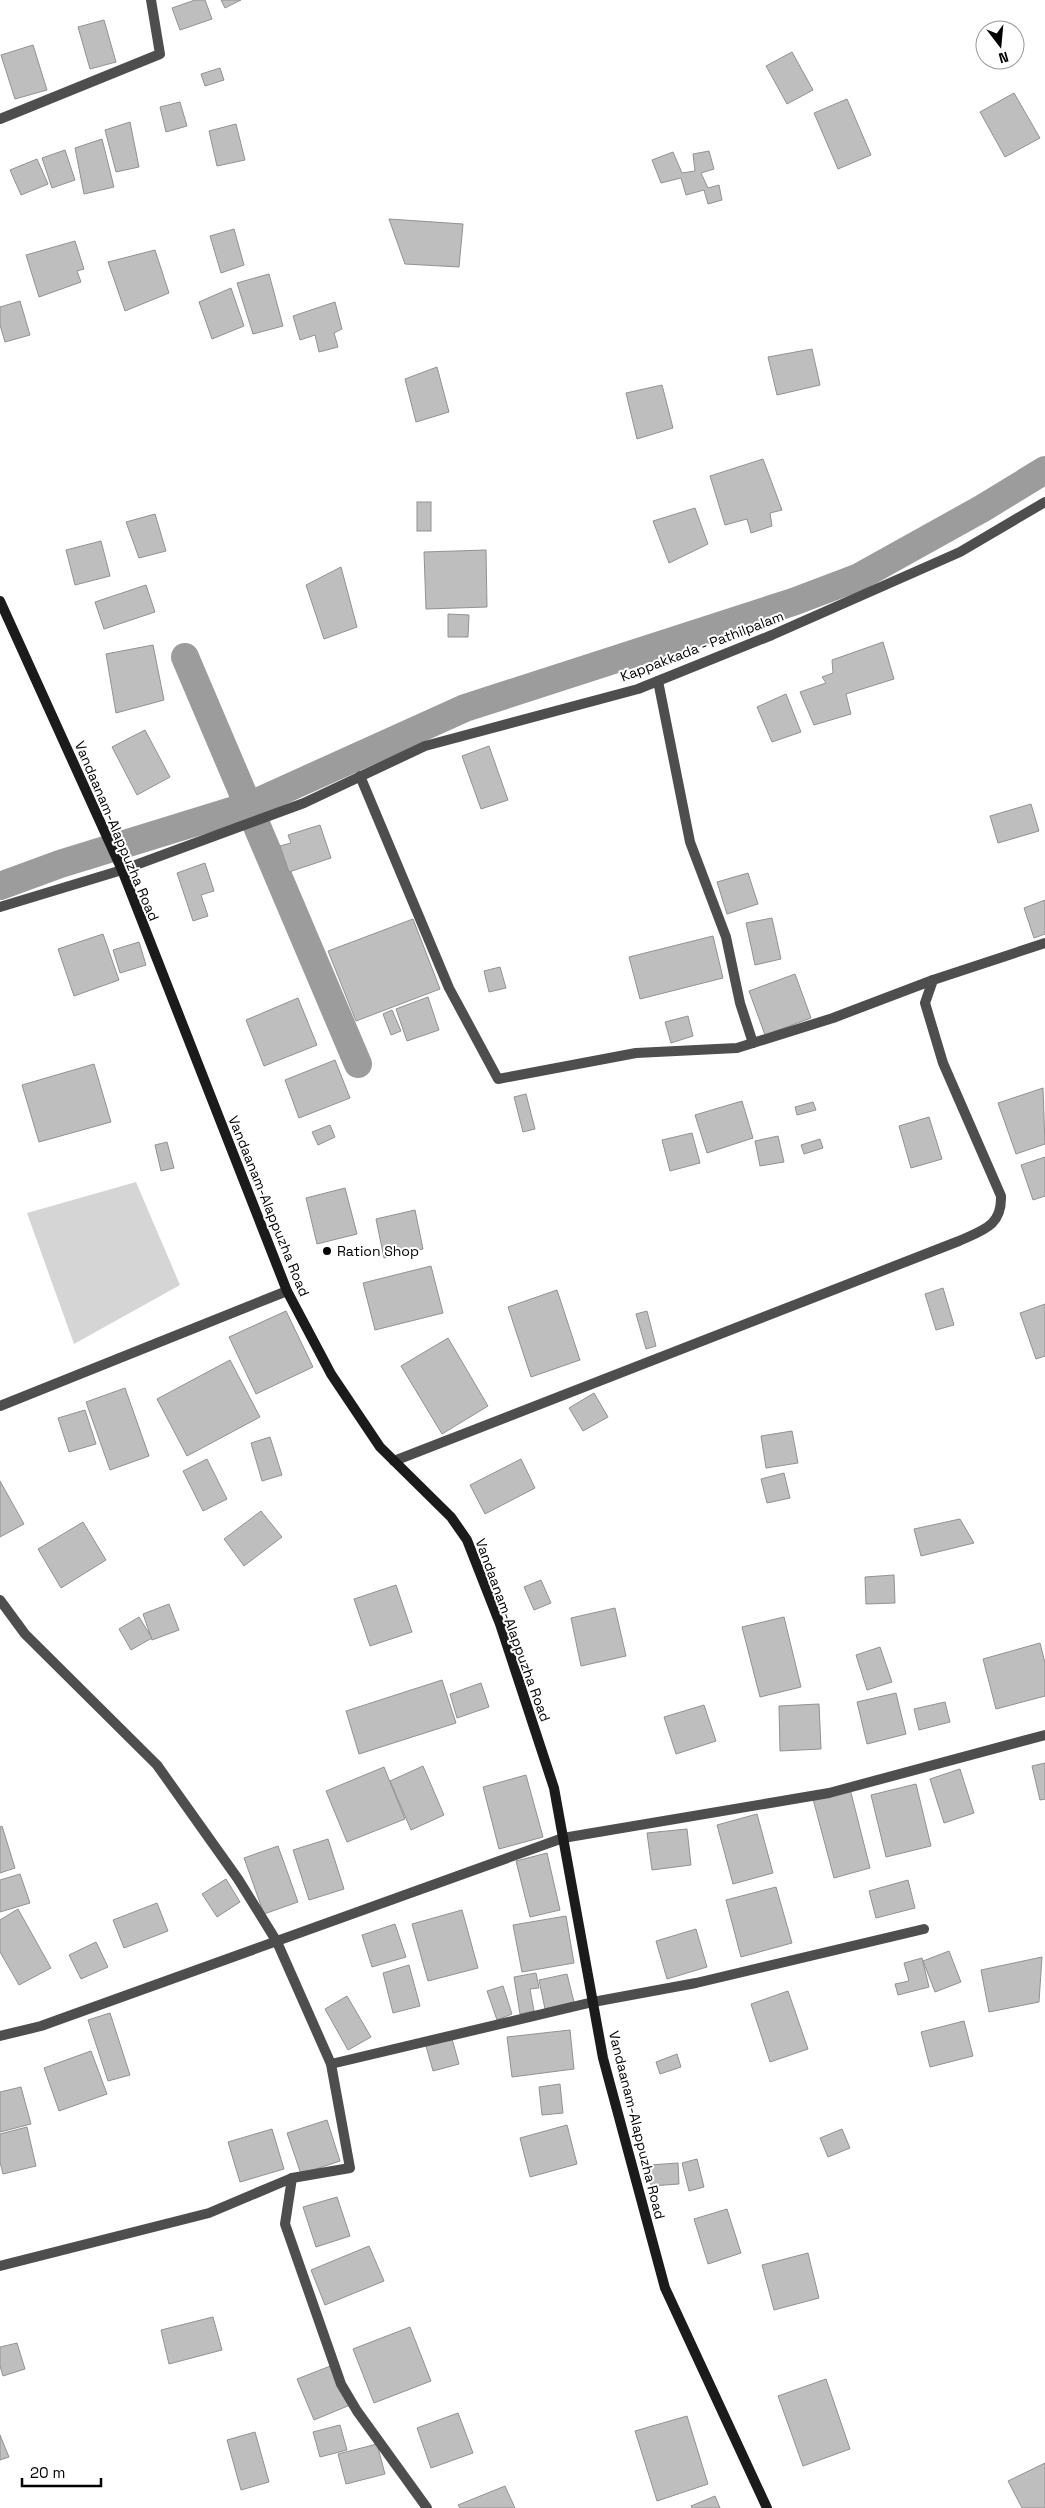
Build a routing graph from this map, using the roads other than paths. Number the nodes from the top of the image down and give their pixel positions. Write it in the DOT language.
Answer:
graph roads {
  1 [pos="151,0"];
  2 [pos="0,119"];
  3 [pos="1045,502"];
  4 [pos="0,601"];
  5 [pos="658,681"];
  6 [pos="360,776"];
  7 [pos="120,866"];
  8 [pos="0,907"];
  9 [pos="1045,943"];
  10 [pos="933,980"];
  11 [pos="753,1043"];
  12 [pos="287,1291"];
  13 [pos="0,1406"];
  14 [pos="394,1461"];
  15 [pos="0,1600"];
  16 [pos="1045,1735"];
  17 [pos="563,1838"];
  18 [pos="924,1929"];
  19 [pos="277,1942"];
  20 [pos="593,2002"];
  21 [pos="0,2036"];
  22 [pos="330,2064"];
  23 [pos="292,2178"];
  24 [pos="0,2266"];
  25 [pos="427,2508"];
  26 [pos="767,2508"];
  1 -- 2 [label="street"];
  3 -- 5 [label="street, Kappakkada - Pathilpalam"];
  4 -- 7 [label="main road, Vandaanam-Alappuzha Road"];
  5 -- 6 [label="street, Kappakkada - Pathilpalam"];
  5 -- 11 [label="street"];
  6 -- 7 [label="street, Kappakkada - Pathilpalam"];
  6 -- 11 [label="street"];
  7 -- 8 [label="street"];
  7 -- 12 [label="main road, Vandaanam-Alappuzha Road"];
  9 -- 10 [label="street"];
  10 -- 11 [label="street"];
  10 -- 14 [label="street"];
  12 -- 13 [label="street"];
  12 -- 14 [label="main road, Vandaanam-Alappuzha Road"];
  14 -- 17 [label="main road, Vandaanam-Alappuzha Road"];
  15 -- 19 [label="street"];
  16 -- 17 [label="street"];
  17 -- 19 [label="street"];
  17 -- 20 [label="main road, Vandaanam-Alappuzha Road"];
  18 -- 20 [label="street"];
  19 -- 21 [label="street"];
  19 -- 22 [label="street"];
  20 -- 22 [label="street"];
  20 -- 26 [label="main road, Vandaanam-Alappuzha Road"];
  22 -- 23 [label="street"];
  23 -- 24 [label="street"];
  23 -- 25 [label="street"];
}
